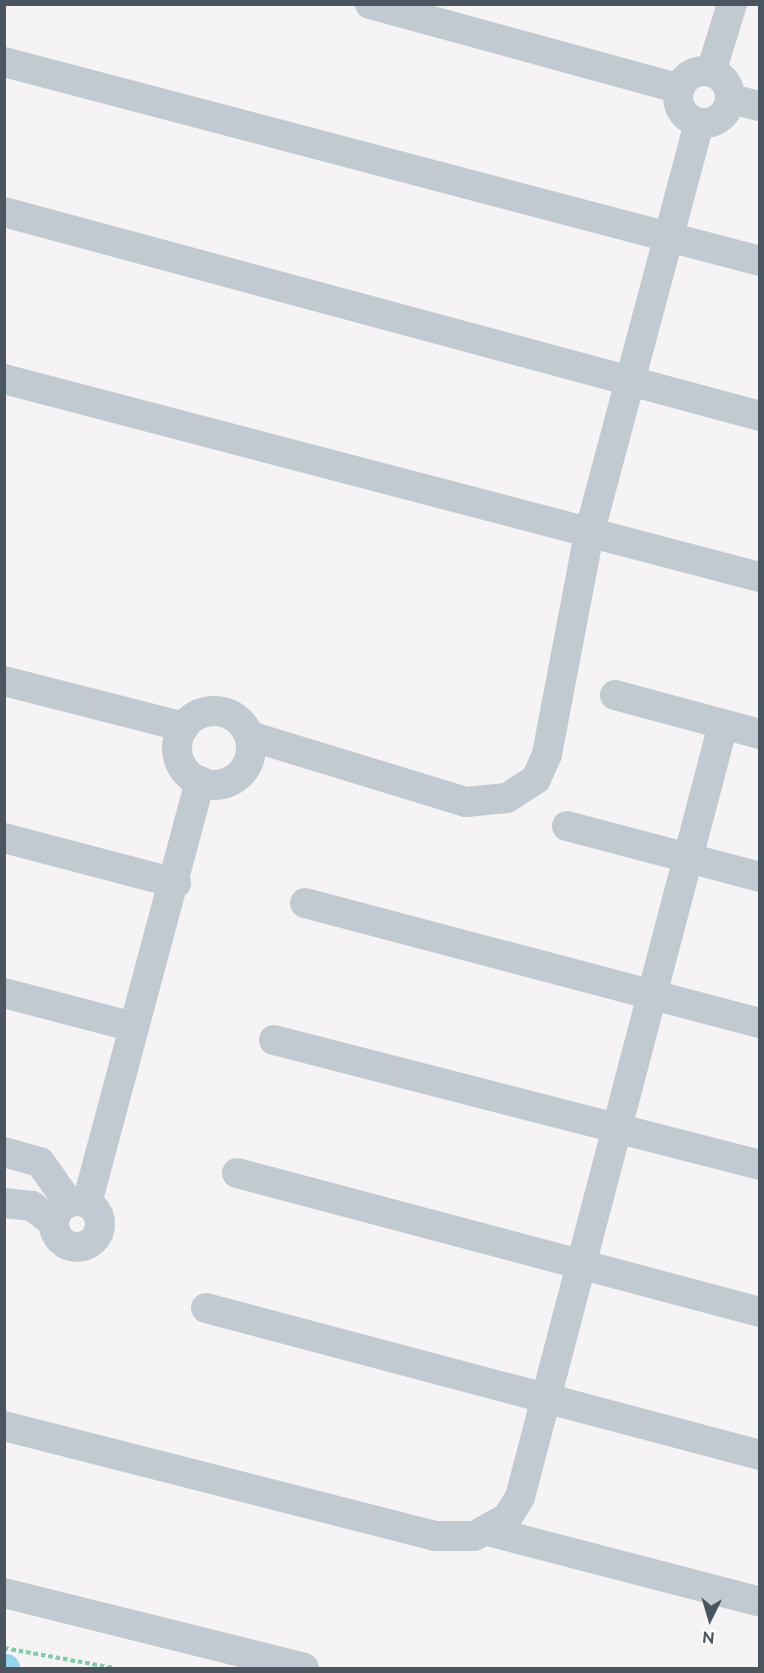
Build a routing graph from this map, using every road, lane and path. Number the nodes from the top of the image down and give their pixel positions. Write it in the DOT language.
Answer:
graph roads {
  1 [pos="370,4"];
  2 [pos="732,4"];
  3 [pos="4,62"];
  4 [pos="711,72"];
  5 [pos="680,88"];
  6 [pos="731,99"];
  7 [pos="759,106"];
  8 [pos="699,123"];
  9 [pos="4,212"];
  10 [pos="666,235"];
  11 [pos="759,261"];
  12 [pos="4,379"];
  13 [pos="630,382"];
  14 [pos="759,416"];
  15 [pos="589,534"];
  16 [pos="759,576"];
  17 [pos="4,681"];
  18 [pos="615,695"];
  19 [pos="723,725"];
  20 [pos="184,727"];
  21 [pos="759,734"];
  22 [pos="250,736"];
  23 [pos="200,781"];
  24 [pos="567,826"];
  25 [pos="4,838"];
  26 [pos="688,859"];
  27 [pos="759,878"];
  28 [pos="176,883"];
  29 [pos="305,903"];
  30 [pos="4,993"];
  31 [pos="651,996"];
  32 [pos="759,1023"];
  33 [pos="134,1028"];
  34 [pos="274,1040"];
  35 [pos="616,1131"];
  36 [pos="4,1152"];
  37 [pos="759,1165"];
  38 [pos="237,1173"];
  39 [pos="4,1203"];
  40 [pos="70,1210"];
  41 [pos="581,1264"];
  42 [pos="206,1308"];
  43 [pos="759,1312"];
  44 [pos="545,1400"];
  45 [pos="4,1426"];
  46 [pos="759,1455"];
  47 [pos="489,1531"];
  48 [pos="4,1593"];
  49 [pos="759,1602"];
  50 [pos="4,1648"];
  51 [pos="114,1668"];
  52 [pos="304,1668"];
  1 -- 5 [label="street"];
  2 -- 4 [label="street"];
  3 -- 10 [label="street"];
  4 -- 5 [label="street"];
  4 -- 6 [label="street"];
  5 -- 8 [label="street"];
  6 -- 7 [label="street"];
  6 -- 8 [label="street"];
  8 -- 10 [label="street"];
  9 -- 13 [label="street"];
  10 -- 11 [label="street"];
  10 -- 13 [label="street"];
  12 -- 15 [label="street"];
  13 -- 14 [label="street"];
  13 -- 15 [label="street"];
  15 -- 16 [label="street"];
  15 -- 22 [label="street"];
  17 -- 20 [label="street"];
  18 -- 19 [label="street"];
  19 -- 21 [label="street"];
  19 -- 26 [label="street"];
  20 -- 22 [label="street"];
  20 -- 23 [label="street"];
  22 -- 23 [label="street"];
  23 -- 28 [label="street"];
  24 -- 26 [label="street"];
  25 -- 28 [label="street"];
  26 -- 27 [label="street"];
  26 -- 31 [label="street"];
  28 -- 33 [label="street"];
  29 -- 31 [label="street"];
  30 -- 33 [label="street"];
  31 -- 32 [label="street"];
  31 -- 35 [label="street"];
  33 -- 40 [label="street"];
  34 -- 35 [label="street"];
  35 -- 37 [label="street"];
  35 -- 41 [label="street"];
  36 -- 40 [label="street"];
  38 -- 41 [label="street"];
  39 -- 40 [label="street"];
  41 -- 43 [label="street"];
  41 -- 44 [label="street"];
  42 -- 44 [label="street"];
  44 -- 46 [label="street"];
  44 -- 47 [label="street"];
  45 -- 47 [label="street"];
  47 -- 49 [label="street"];
  48 -- 52 [label="street"];
  50 -- 51 [label="path"];
}
